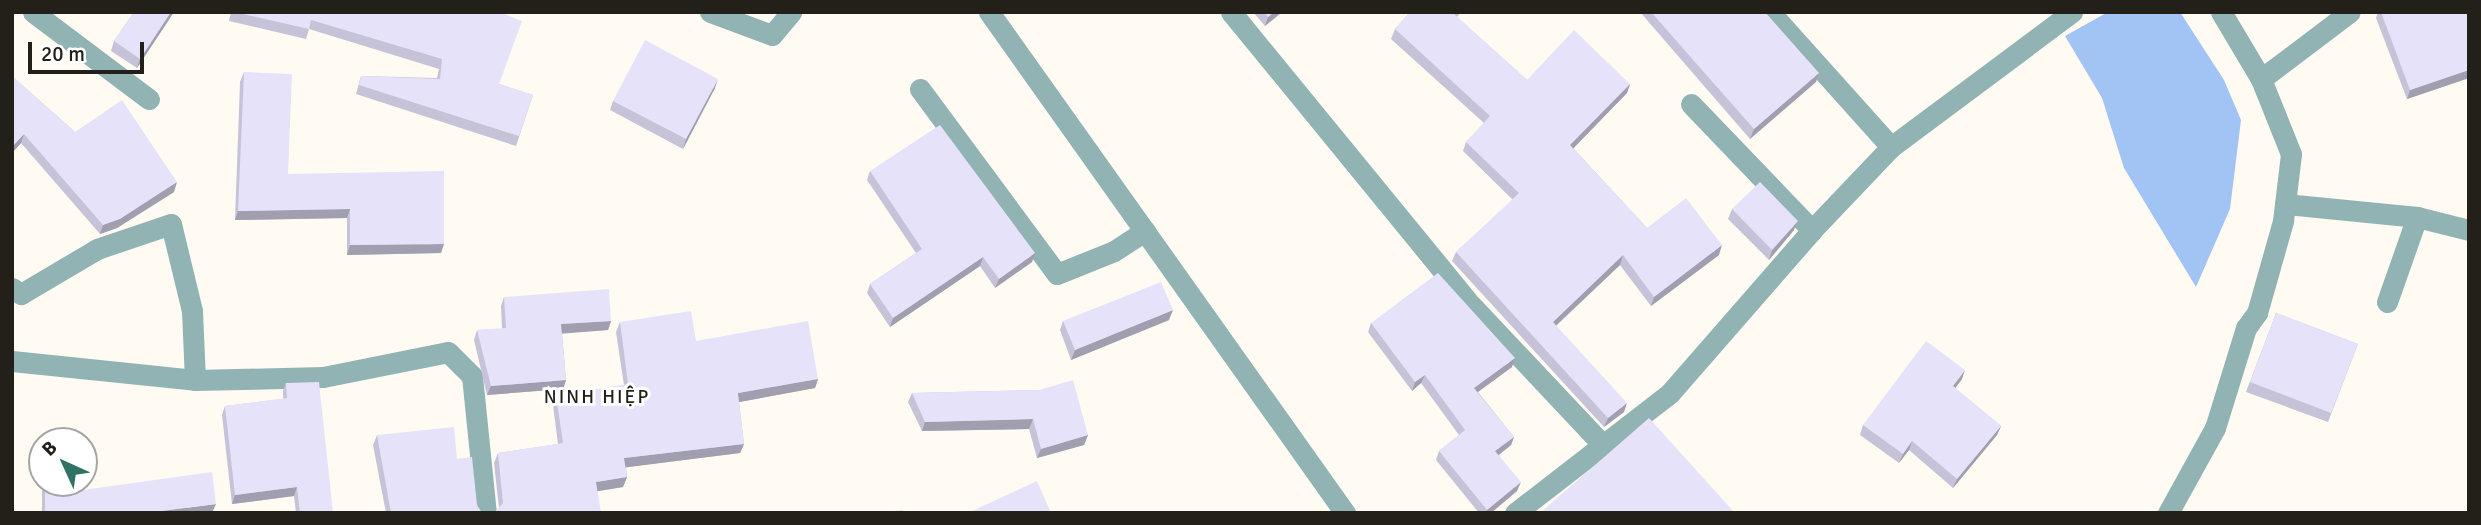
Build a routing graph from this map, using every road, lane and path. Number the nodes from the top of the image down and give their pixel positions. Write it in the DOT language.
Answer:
graph roads {
  1 [pos="33,12"];
  2 [pos="710,12"];
  3 [pos="790,12"];
  4 [pos="989,12"];
  5 [pos="1231,12"];
  6 [pos="1770,12"];
  7 [pos="2221,12"];
  8 [pos="2350,12"];
  9 [pos="2061,15"];
  10 [pos="2261,79"];
  11 [pos="920,89"];
  12 [pos="149,99"];
  13 [pos="1691,103"];
  14 [pos="1891,147"];
  15 [pos="2286,204"];
  16 [pos="2417,217"];
  17 [pos="1812,230"];
  18 [pos="2469,230"];
  19 [pos="1145,231"];
  20 [pos="12,288"];
  21 [pos="2387,302"];
  22 [pos="12,361"];
  23 [pos="195,380"];
  24 [pos="1604,446"];
  25 [pos="486,513"];
  26 [pos="1345,513"];
  27 [pos="1515,513"];
  28 [pos="2168,513"];
  1 -- 12 [label="street"];
  2 -- 3 [label="street"];
  4 -- 19 [label="street"];
  5 -- 24 [label="street"];
  6 -- 14 [label="street"];
  7 -- 10 [label="street"];
  8 -- 10 [label="street"];
  9 -- 14 [label="street"];
  10 -- 15 [label="street"];
  11 -- 19 [label="street"];
  13 -- 17 [label="street"];
  14 -- 17 [label="street"];
  15 -- 16 [label="street"];
  15 -- 28 [label="street"];
  16 -- 18 [label="street"];
  16 -- 21 [label="street"];
  17 -- 24 [label="street"];
  19 -- 26 [label="street"];
  20 -- 23 [label="street"];
  22 -- 23 [label="street"];
  23 -- 25 [label="street"];
  24 -- 27 [label="street"];
}
